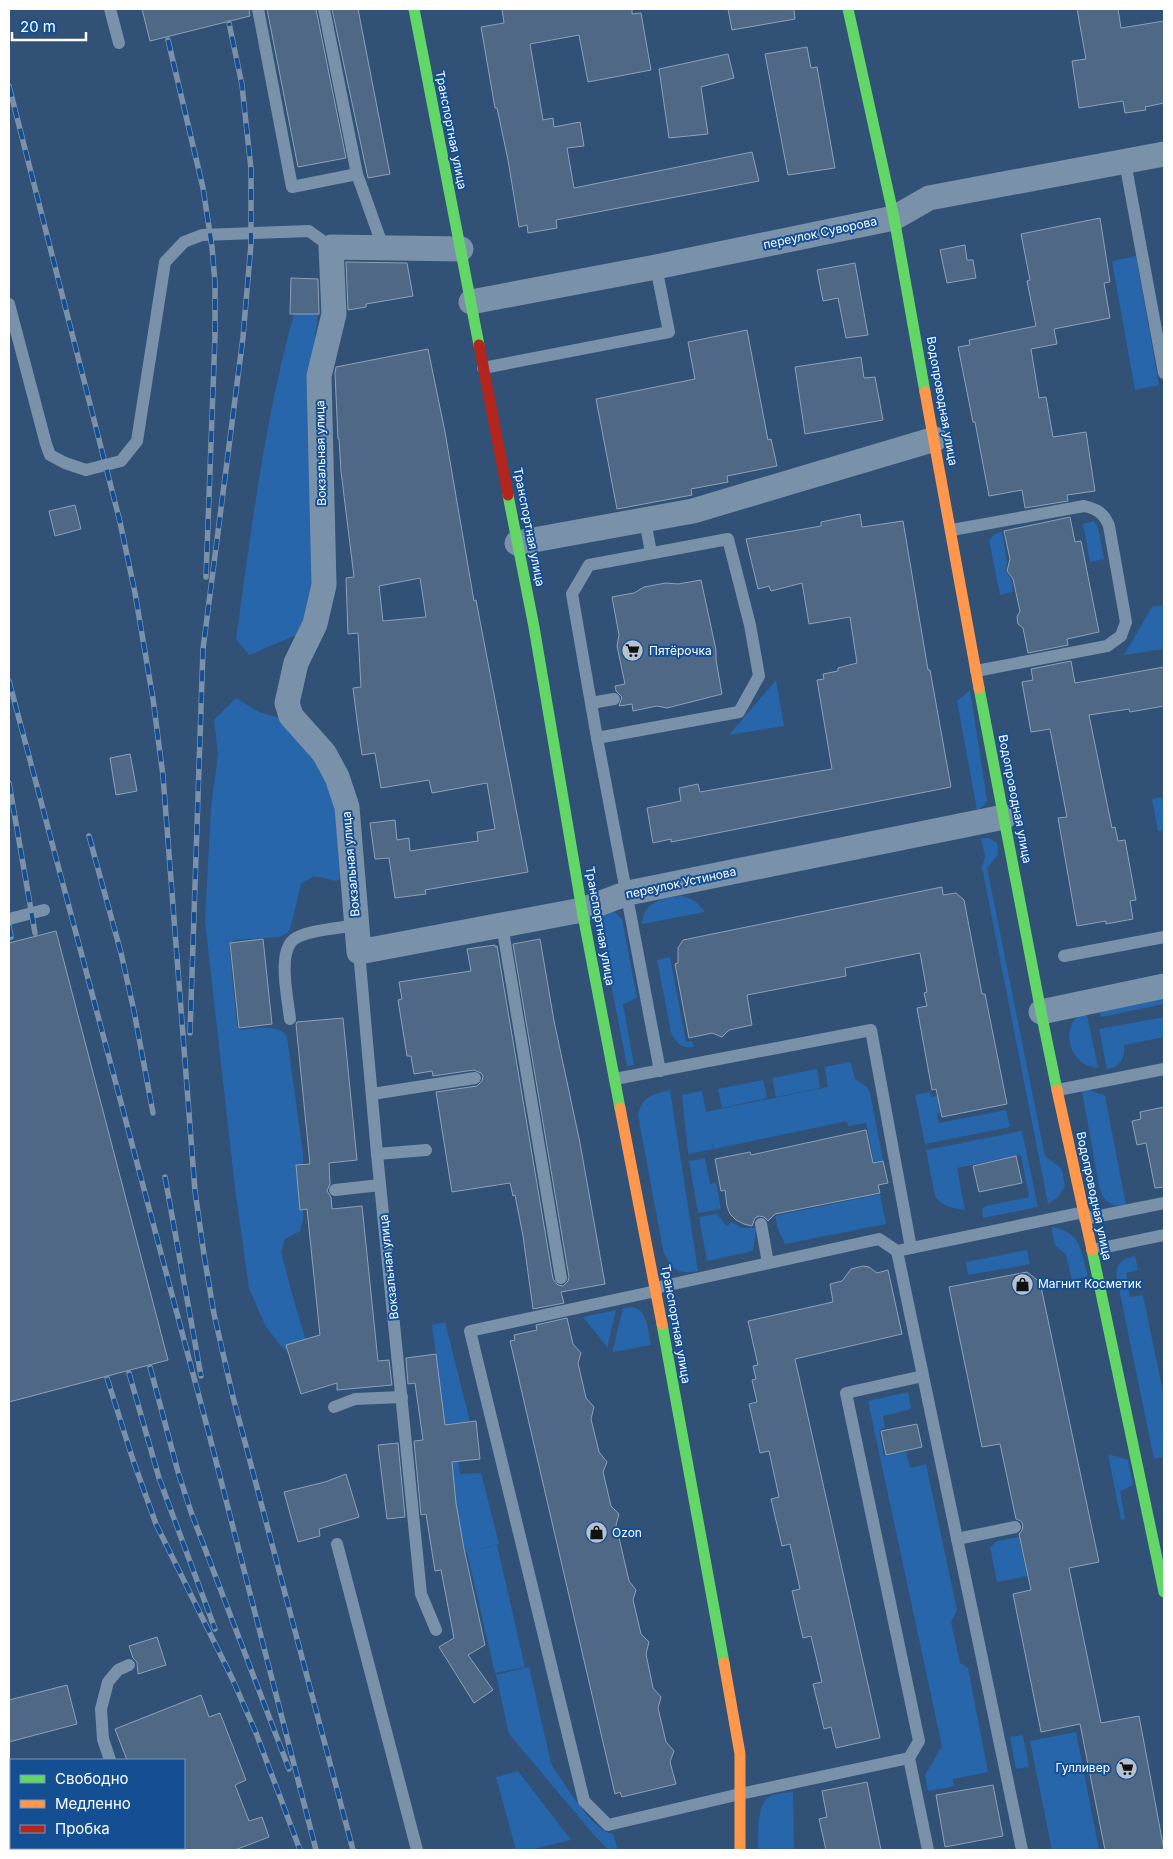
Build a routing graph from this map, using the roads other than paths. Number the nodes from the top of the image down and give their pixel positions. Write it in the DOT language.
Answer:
graph roads {
  1 [pos="110,9"];
  2 [pos="258,9"];
  3 [pos="324,9"];
  4 [pos="414,9"];
  5 [pos="848,9"];
  6 [pos="119,43"];
  7 [pos="1164,154"];
  8 [pos="1125,162"];
  9 [pos="357,174"];
  10 [pos="894,218"];
  11 [pos="383,246"];
  12 [pos="331,247"];
  13 [pos="461,249"];
  14 [pos="656,267"];
  15 [pos="471,302"];
  16 [pos="9,304"];
  17 [pos="484,368"];
  18 [pos="1164,373"];
  19 [pos="935,439"];
  20 [pos="645,520"];
  21 [pos="952,530"];
  22 [pos="518,543"];
  23 [pos="651,553"];
  24 [pos="976,671"];
  25 [pos="614,699"];
  26 [pos="591,703"];
  27 [pos="597,738"];
  28 [pos="1004,817"];
  29 [pos="628,893"];
  30 [pos="44,910"];
  31 [pos="582,910"];
  32 [pos="9,919"];
  33 [pos="357,925"];
  34 [pos="502,925"];
  35 [pos="1164,937"];
  36 [pos="359,952"];
  37 [pos="1064,956"];
  38 [pos="1164,986"];
  39 [pos="1042,1012"];
  40 [pos="290,1019"];
  41 [pos="1164,1069"];
  42 [pos="660,1070"];
  43 [pos="474,1078"];
  44 [pos="615,1079"];
  45 [pos="1058,1090"];
  46 [pos="372,1094"];
  47 [pos="426,1150"];
  48 [pos="377,1154"];
  49 [pos="380,1185"];
  50 [pos="335,1190"];
  51 [pos="1164,1203"];
  52 [pos="1084,1216"];
  53 [pos="761,1224"];
  54 [pos="1164,1235"];
  55 [pos="911,1248"];
  56 [pos="1092,1250"];
  57 [pos="897,1251"];
  58 [pos="768,1263"];
  59 [pos="561,1278"];
  60 [pos="656,1290"];
  61 [pos="923,1376"];
  62 [pos="402,1397"];
  63 [pos="334,1407"];
  64 [pos="1015,1527"];
  65 [pos="957,1539"];
  66 [pos="337,1544"];
  67 [pos="1160,1550"];
  68 [pos="1164,1592"];
  69 [pos="436,1630"];
  70 [pos="129,1665"];
  71 [pos="909,1758"];
  72 [pos="110,1759"];
  73 [pos="740,1794"];
  74 [pos="417,1850"];
  75 [pos="740,1850"];
  76 [pos="928,1850"];
  77 [pos="1022,1850"];
  1 -- 6 [label="lane"];
  2 -- 9 [label="lane"];
  3 -- 9 [label="lane"];
  4 -- 13 [label="street, Транспортная улица"];
  5 -- 10 [label="street, Водопроводная улица"];
  7 -- 8 [label="street, переулок Суворова"];
  8 -- 10 [label="street, переулок Суворова"];
  8 -- 18 [label="lane"];
  9 -- 11 [label="lane"];
  10 -- 14 [label="street, переулок Суворова"];
  10 -- 19 [label="street, Водопроводная улица"];
  11 -- 12 [label="street"];
  11 -- 13 [label="street"];
  12 -- 16 [label="lane"];
  12 -- 33 [label="street, Вокзальная улица"];
  13 -- 15 [label="street, Транспортная улица"];
  14 -- 15 [label="street, переулок Суворова"];
  14 -- 17 [label="lane"];
  15 -- 17 [label="street, Транспортная улица"];
  17 -- 22 [label="street, Транспортная улица"];
  19 -- 20 [label="street"];
  19 -- 21 [label="street, Водопроводная улица"];
  20 -- 22 [label="street"];
  20 -- 23 [label="lane"];
  21 -- 24 [label="street, Водопроводная улица"];
  21 -- 24 [label="lane"];
  22 -- 31 [label="street, Транспортная улица"];
  23 -- 26 [label="lane"];
  23 -- 27 [label="lane"];
  24 -- 28 [label="street, Водопроводная улица"];
  25 -- 26 [label="lane"];
  26 -- 27 [label="lane"];
  27 -- 29 [label="lane"];
  28 -- 29 [label="street, переулок Устинова"];
  28 -- 39 [label="street, Водопроводная улица"];
  29 -- 31 [label="street, переулок Устинова"];
  29 -- 42 [label="lane"];
  30 -- 32 [label="lane"];
  31 -- 34 [label="street, переулок Устинова"];
  31 -- 44 [label="street, Транспортная улица"];
  33 -- 36 [label="street, Вокзальная улица"];
  33 -- 40 [label="lane"];
  34 -- 36 [label="street, переулок Устинова"];
  34 -- 59 [label="lane"];
  35 -- 37 [label="lane"];
  36 -- 46 [label="lane, Вокзальная улица"];
  38 -- 39 [label="street"];
  39 -- 45 [label="street, Водопроводная улица"];
  41 -- 45 [label="lane"];
  42 -- 44 [label="lane"];
  42 -- 55 [label="lane"];
  43 -- 46 [label="lane"];
  44 -- 60 [label="street, Транспортная улица"];
  45 -- 52 [label="street, Водопроводная улица"];
  46 -- 48 [label="lane, Вокзальная улица"];
  47 -- 48 [label="lane"];
  48 -- 49 [label="lane, Вокзальная улица"];
  49 -- 50 [label="lane"];
  49 -- 62 [label="lane, Вокзальная улица"];
  51 -- 52 [label="lane"];
  52 -- 55 [label="lane"];
  52 -- 56 [label="street, Водопроводная улица"];
  53 -- 58 [label="lane"];
  54 -- 56 [label="lane"];
  55 -- 57 [label="lane"];
  56 -- 67 [label="street, Водопроводная улица"];
  57 -- 58 [label="lane"];
  57 -- 61 [label="lane"];
  58 -- 60 [label="lane"];
  60 -- 73 [label="street, Транспортная улица"];
  60 -- 73 [label="lane"];
  61 -- 65 [label="lane"];
  61 -- 71 [label="lane"];
  62 -- 63 [label="lane"];
  62 -- 69 [label="lane, Вокзальная улица"];
  64 -- 65 [label="lane"];
  65 -- 77 [label="lane"];
  66 -- 74 [label="lane"];
  67 -- 68 [label="street, Водопроводная улица"];
  70 -- 72 [label="lane"];
  71 -- 73 [label="lane"];
  71 -- 76 [label="lane"];
  73 -- 75 [label="street, Транспортная улица"];
}
